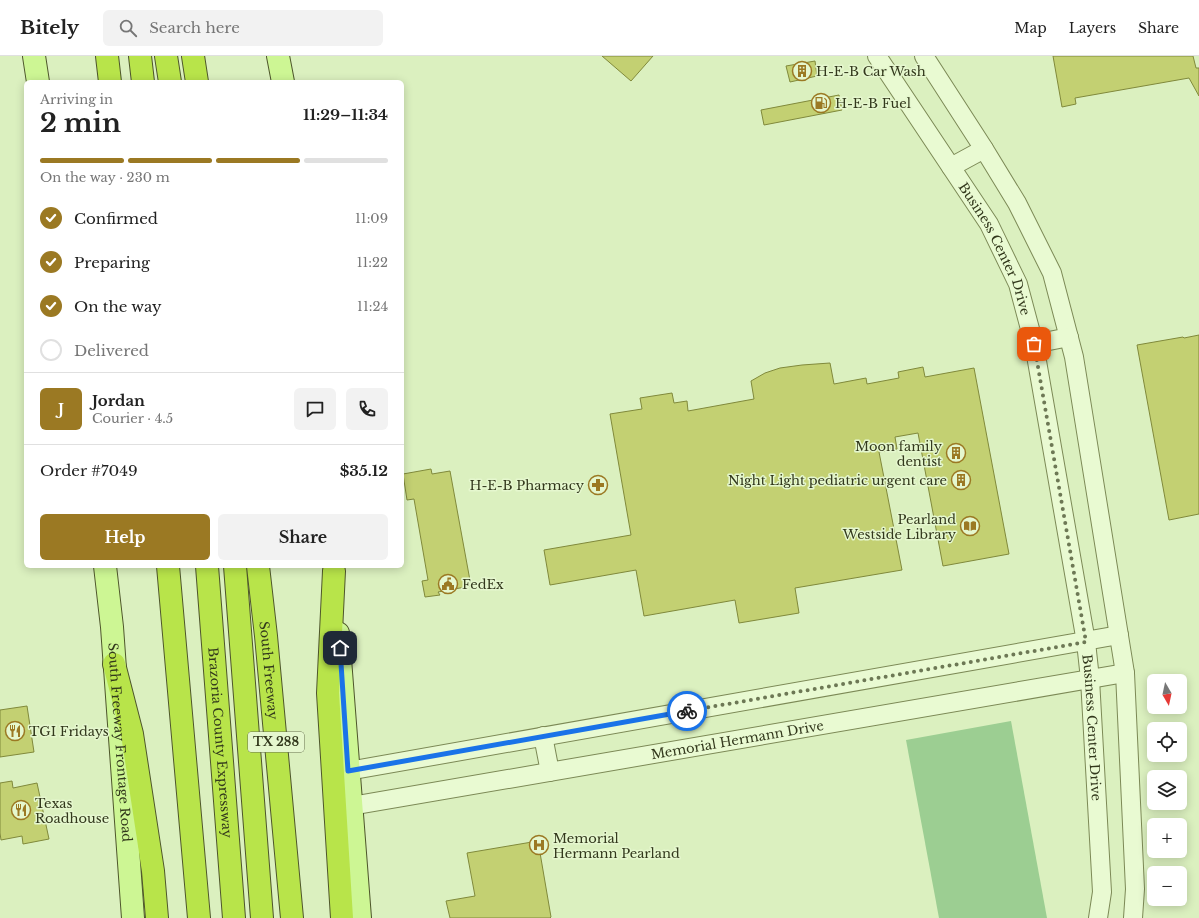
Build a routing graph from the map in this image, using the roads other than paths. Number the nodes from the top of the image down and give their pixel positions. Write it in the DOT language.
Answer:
graph roads {
  1 [pos="34,56"];
  2 [pos="107,56"];
  3 [pos="140,56"];
  4 [pos="166,56"];
  5 [pos="194,56"];
  6 [pos="278,56"];
  7 [pos="877,56"];
  8 [pos="924,56"];
  9 [pos="38,80"];
  10 [pos="110,80"];
  11 [pos="143,80"];
  12 [pos="170,80"];
  13 [pos="197,80"];
  14 [pos="283,80"];
  15 [pos="984,149"];
  16 [pos="951,167"];
  17 [pos="1069,337"];
  18 [pos="1034,344"];
  19 [pos="105,568"];
  20 [pos="168,568"];
  21 [pos="207,568"];
  22 [pos="235,568"];
  23 [pos="258,568"];
  24 [pos="334,569"];
  25 [pos="1119,635"];
  26 [pos="1086,642"];
  27 [pos="114,664"];
  28 [pos="1125,673"];
  29 [pos="1090,678"];
  30 [pos="543,736"];
  31 [pos="348,771"];
  32 [pos="550,772"];
  33 [pos="351,806"];
  34 [pos="133,918"];
  35 [pos="157,918"];
  36 [pos="199,918"];
  37 [pos="234,918"];
  38 [pos="262,918"];
  39 [pos="292,918"];
  40 [pos="342,918"];
  41 [pos="360,918"];
  42 [pos="1098,918"];
  43 [pos="1133,918"];
  1 -- 9 [label="main road"];
  2 -- 10 [label="highway"];
  3 -- 11 [label="highway"];
  4 -- 12 [label="highway"];
  5 -- 13 [label="highway"];
  6 -- 14 [label="main road"];
  7 -- 16 [label="street, Business Center Drive"];
  8 -- 15 [label="street"];
  15 -- 16 [label="street"];
  15 -- 17 [label="street"];
  16 -- 18 [label="street, Business Center Drive"];
  17 -- 18 [label="street"];
  17 -- 25 [label="street"];
  18 -- 26 [label="street, Business Center Drive"];
  19 -- 27 [label="main road, South Freeway Frontage Road"];
  20 -- 36 [label="highway"];
  21 -- 37 [label="highway, Brazoria County Expressway"];
  22 -- 38 [label="highway, Brazoria County Expressway"];
  23 -- 39 [label="highway, South Freeway / TX 288"];
  24 -- 31 [label="main road"];
  24 -- 40 [label="highway"];
  25 -- 26 [label="street"];
  25 -- 28 [label="street"];
  26 -- 29 [label="street, Business Center Drive"];
  26 -- 30 [label="street"];
  27 -- 34 [label="main road, South Freeway Frontage Road"];
  27 -- 35 [label="highway"];
  28 -- 29 [label="street, Memorial Hermann Drive"];
  28 -- 43 [label="street"];
  29 -- 32 [label="street, Memorial Hermann Drive"];
  29 -- 42 [label="street, Business Center Drive"];
  30 -- 31 [label="street"];
  30 -- 32 [label="street"];
  31 -- 33 [label="main road"];
  32 -- 33 [label="street, Memorial Hermann Drive"];
  33 -- 41 [label="main road"];
}
